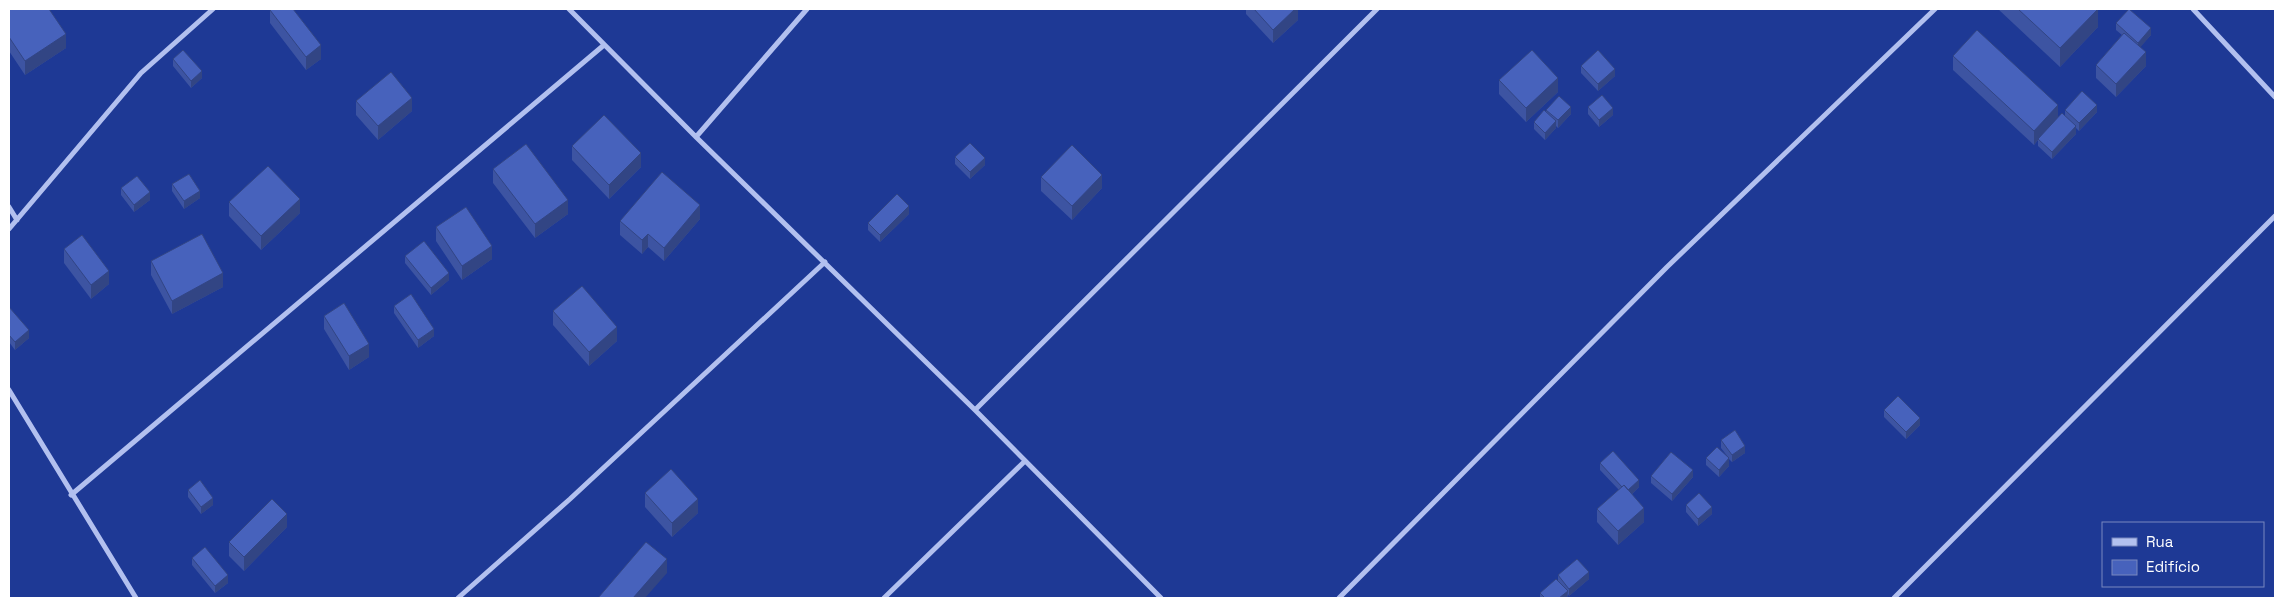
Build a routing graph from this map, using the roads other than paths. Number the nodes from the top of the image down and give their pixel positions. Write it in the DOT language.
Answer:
graph roads {
  1 [pos="213,9"];
  2 [pos="569,9"];
  3 [pos="807,9"];
  4 [pos="1377,9"];
  5 [pos="1935,9"];
  6 [pos="2193,9"];
  7 [pos="604,45"];
  8 [pos="2275,96"];
  9 [pos="696,137"];
  10 [pos="9,208"];
  11 [pos="2275,216"];
  12 [pos="17,220"];
  13 [pos="9,229"];
  14 [pos="825,262"];
  15 [pos="9,390"];
  16 [pos="975,410"];
  17 [pos="1025,462"];
  18 [pos="71,495"];
  19 [pos="136,598"];
  20 [pos="458,598"];
  21 [pos="884,598"];
  22 [pos="1161,598"];
  23 [pos="1339,598"];
  24 [pos="1894,598"];
  1 -- 12 [label="street"];
  2 -- 7 [label="street"];
  3 -- 9 [label="street"];
  4 -- 16 [label="street"];
  5 -- 23 [label="street"];
  6 -- 8 [label="street"];
  7 -- 9 [label="street"];
  7 -- 18 [label="street"];
  9 -- 14 [label="street"];
  10 -- 12 [label="street"];
  11 -- 24 [label="street"];
  12 -- 13 [label="street"];
  14 -- 16 [label="street"];
  14 -- 20 [label="street"];
  15 -- 18 [label="street"];
  16 -- 17 [label="street"];
  17 -- 21 [label="street"];
  17 -- 22 [label="street"];
  18 -- 19 [label="street"];
}
